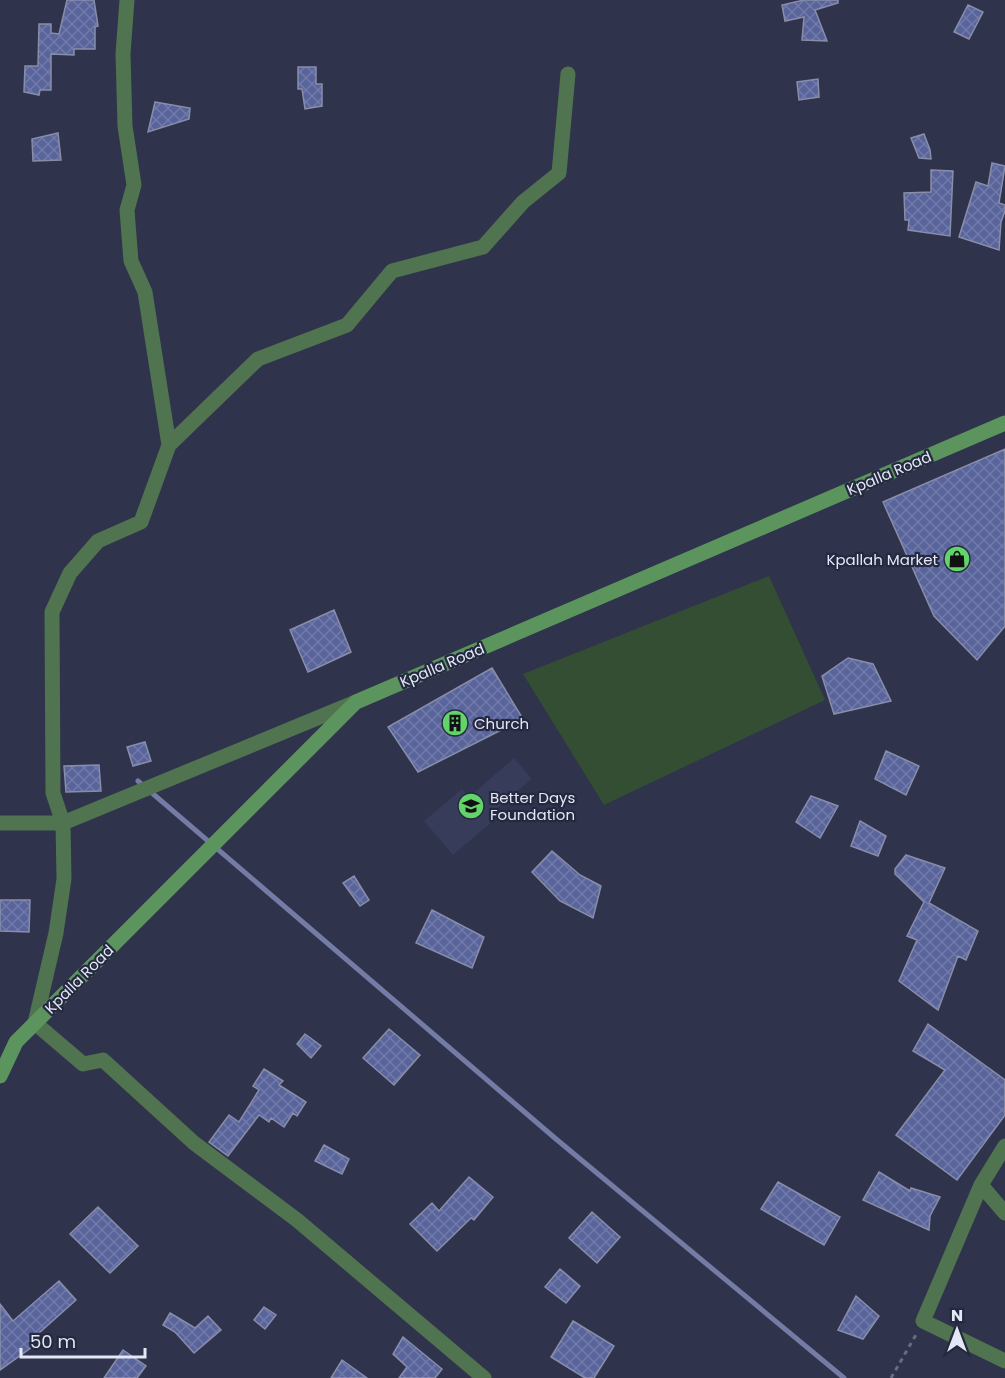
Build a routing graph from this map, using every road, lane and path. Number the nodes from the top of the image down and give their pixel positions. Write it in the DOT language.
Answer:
graph roads {
  1 [pos="127,0"];
  2 [pos="568,74"];
  3 [pos="1005,423"];
  4 [pos="169,445"];
  5 [pos="356,702"];
  6 [pos="0,822"];
  7 [pos="63,822"];
  8 [pos="35,1023"];
  9 [pos="0,1076"];
  10 [pos="1005,1146"];
  11 [pos="981,1185"];
  12 [pos="1005,1213"];
  13 [pos="923,1321"];
  14 [pos="1005,1361"];
  15 [pos="484,1378"];
  16 [pos="891,1378"];
  1 -- 4 [label="street"];
  2 -- 4 [label="street"];
  3 -- 5 [label="street, Kpalla Road"];
  4 -- 7 [label="street"];
  5 -- 7 [label="street"];
  5 -- 8 [label="street, Kpalla Road"];
  6 -- 7 [label="street"];
  7 -- 8 [label="street"];
  8 -- 9 [label="street, Kpalla Road"];
  8 -- 15 [label="street"];
  10 -- 11 [label="street"];
  11 -- 12 [label="street"];
  11 -- 13 [label="street"];
  13 -- 14 [label="street"];
  13 -- 16 [label="path"];
}
